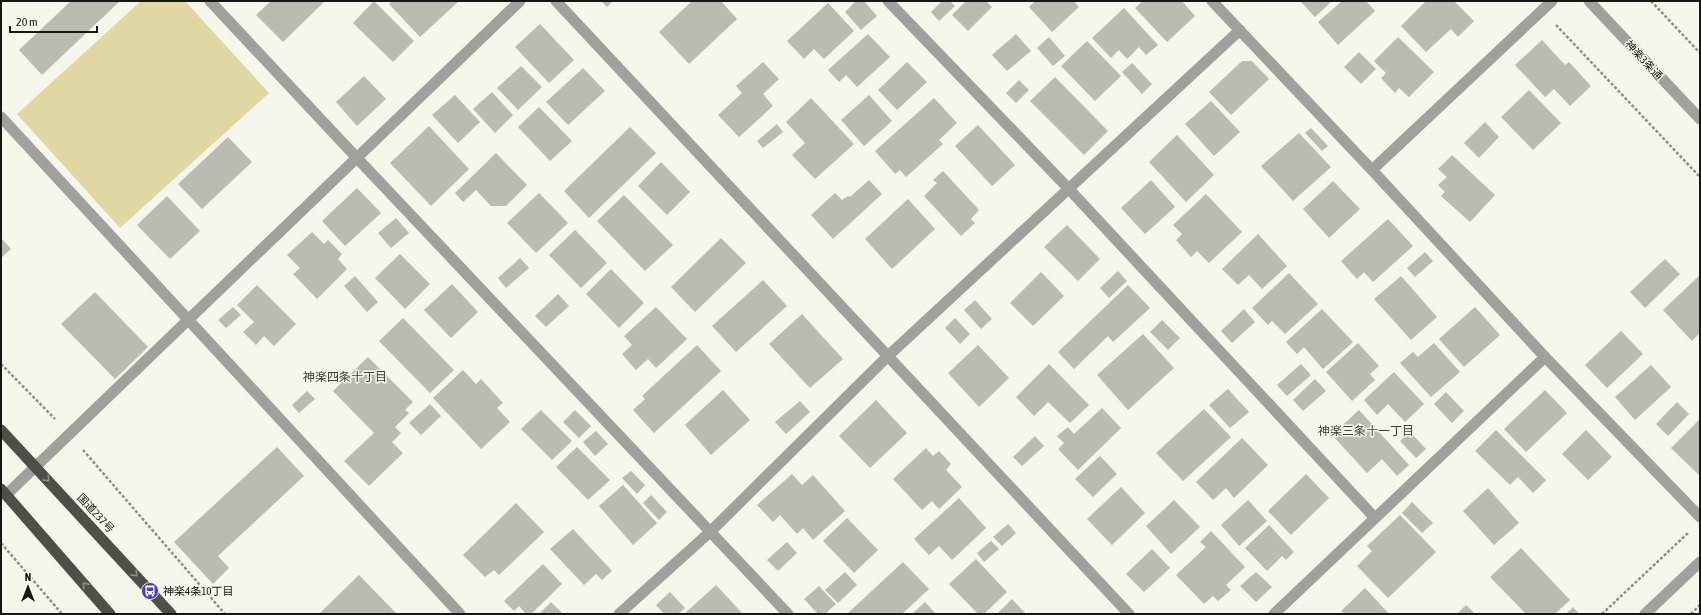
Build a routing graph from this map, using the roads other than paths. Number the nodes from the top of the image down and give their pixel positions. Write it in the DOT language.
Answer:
graph roads {
  1 [pos="210,1"];
  2 [pos="520,1"];
  3 [pos="556,1"];
  4 [pos="888,1"];
  5 [pos="1212,1"];
  6 [pos="1552,1"];
  7 [pos="1589,1"];
  8 [pos="1240,30"];
  9 [pos="1,117"];
  10 [pos="1700,119"];
  11 [pos="356,157"];
  12 [pos="1372,170"];
  13 [pos="1068,188"];
  14 [pos="189,321"];
  15 [pos="888,356"];
  16 [pos="1545,357"];
  17 [pos="1,430"];
  18 [pos="35,467"];
  19 [pos="4,492"];
  20 [pos="1700,517"];
  21 [pos="1375,518"];
  22 [pos="710,532"];
  23 [pos="1700,562"];
  24 [pos="110,614"];
  25 [pos="172,614"];
  26 [pos="460,614"];
  27 [pos="619,614"];
  28 [pos="788,614"];
  29 [pos="1130,614"];
  30 [pos="1274,614"];
  31 [pos="1645,614"];
  1 -- 11 [label="street"];
  2 -- 11 [label="street"];
  3 -- 15 [label="street"];
  4 -- 13 [label="street"];
  5 -- 8 [label="street"];
  6 -- 12 [label="street"];
  7 -- 10 [label="street, 神楽3条通"];
  8 -- 12 [label="street"];
  8 -- 13 [label="street"];
  9 -- 14 [label="street"];
  11 -- 14 [label="street"];
  11 -- 22 [label="street"];
  12 -- 16 [label="street"];
  13 -- 15 [label="street"];
  13 -- 21 [label="street"];
  14 -- 18 [label="street"];
  14 -- 26 [label="street"];
  15 -- 22 [label="street"];
  15 -- 29 [label="street"];
  16 -- 20 [label="street"];
  16 -- 21 [label="street"];
  17 -- 18 [label="highway, 国道237号"];
  18 -- 19 [label="street"];
  18 -- 25 [label="highway, 国道237号, one-way"];
  24 -- 19 [label="highway, one-way"];
  21 -- 30 [label="street"];
  22 -- 27 [label="street"];
  22 -- 28 [label="street"];
  23 -- 31 [label="street"];
}
